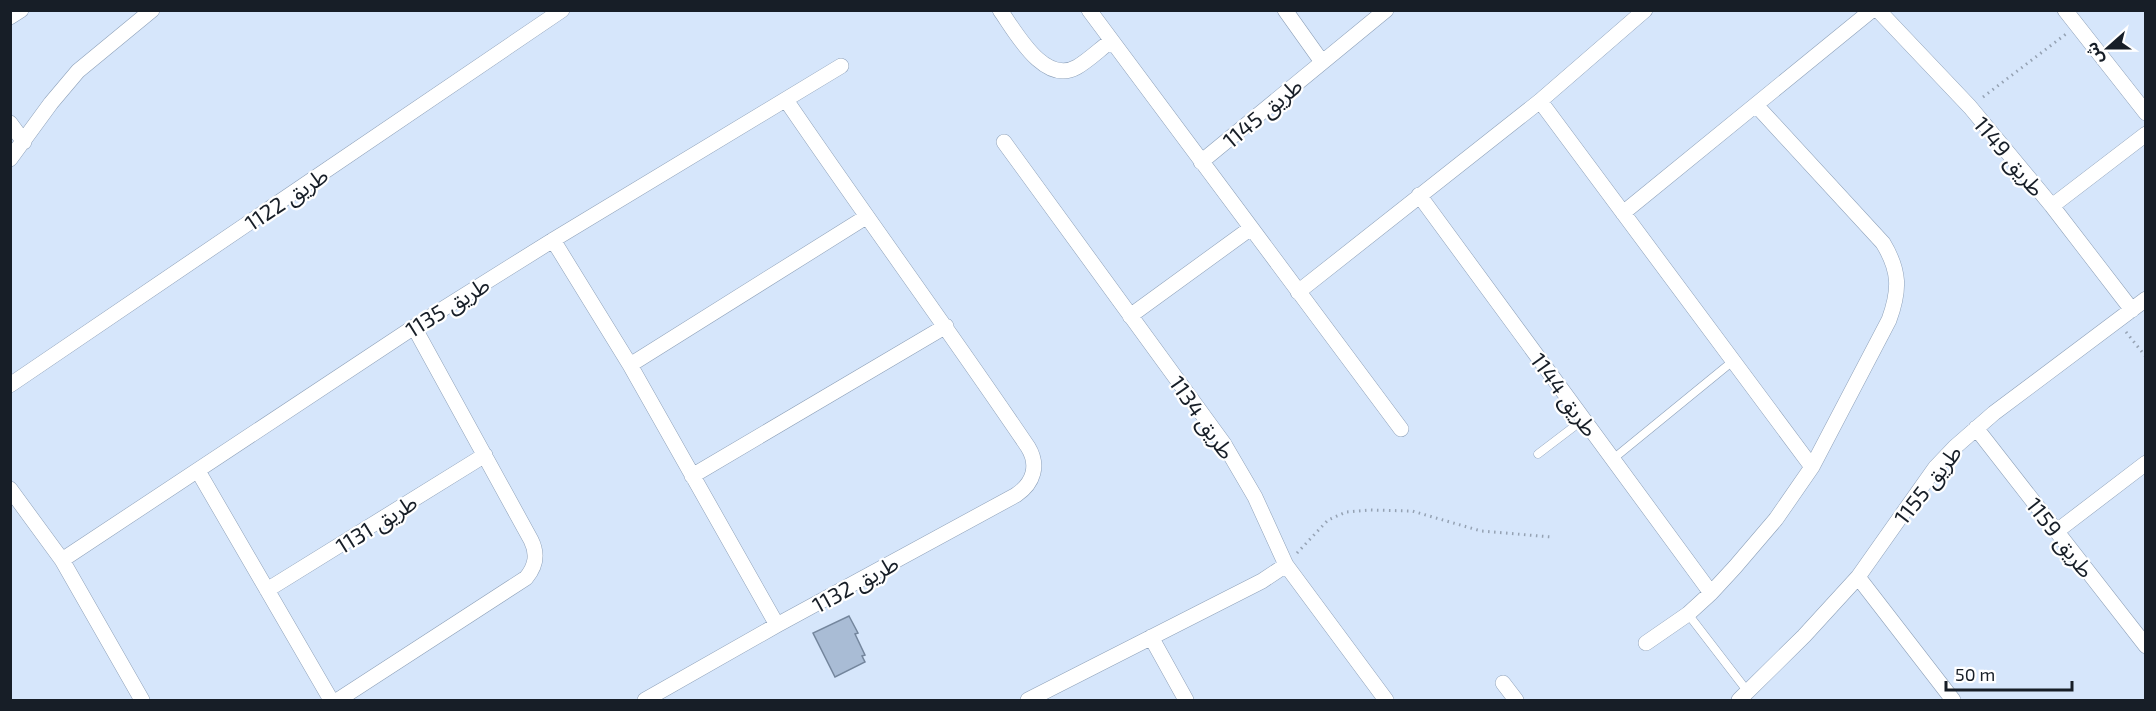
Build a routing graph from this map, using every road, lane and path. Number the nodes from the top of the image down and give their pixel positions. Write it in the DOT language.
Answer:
graph roads {
  1 [pos="21,10"];
  2 [pos="152,10"];
  3 [pos="562,10"];
  4 [pos="1000,10"];
  5 [pos="1089,10"];
  6 [pos="1285,10"];
  7 [pos="1386,10"];
  8 [pos="1645,10"];
  9 [pos="1872,10"];
  10 [pos="1878,10"];
  11 [pos="2065,10"];
  12 [pos="10,17"];
  13 [pos="2077,26"];
  14 [pos="1111,41"];
  15 [pos="1322,62"];
  16 [pos="841,66"];
  17 [pos="786,100"];
  18 [pos="1540,100"];
  19 [pos="1756,105"];
  20 [pos="1970,107"];
  21 [pos="2145,113"];
  22 [pos="10,123"];
  23 [pos="2145,134"];
  24 [pos="24,142"];
  25 [pos="1004,142"];
  26 [pos="10,159"];
  27 [pos="1201,162"];
  28 [pos="1419,195"];
  29 [pos="2052,206"];
  30 [pos="1623,213"];
  31 [pos="866,217"];
  32 [pos="1251,228"];
  33 [pos="553,240"];
  34 [pos="1298,292"];
  35 [pos="2145,299"];
  36 [pos="2132,310"];
  37 [pos="1130,316"];
  38 [pos="2117,321"];
  39 [pos="946,326"];
  40 [pos="414,327"];
  41 [pos="2145,357"];
  42 [pos="1733,361"];
  43 [pos="630,364"];
  44 [pos="10,385"];
  45 [pos="1584,419"];
  46 [pos="1976,428"];
  47 [pos="1401,429"];
  48 [pos="1538,454"];
  49 [pos="485,455"];
  50 [pos="1613,459"];
  51 [pos="2145,463"];
  52 [pos="1812,467"];
  53 [pos="198,471"];
  54 [pos="693,476"];
  55 [pos="10,489"];
  56 [pos="2057,531"];
  57 [pos="1552,537"];
  58 [pos="62,560"];
  59 [pos="1286,565"];
  60 [pos="1858,577"];
  61 [pos="267,590"];
  62 [pos="1711,593"];
  63 [pos="1688,614"];
  64 [pos="777,625"];
  65 [pos="1151,637"];
  66 [pos="1646,642"];
  67 [pos="2145,646"];
  68 [pos="1503,683"];
  69 [pos="1742,698"];
  70 [pos="142,700"];
  71 [pos="331,700"];
  72 [pos="338,700"];
  73 [pos="645,700"];
  74 [pos="1028,700"];
  75 [pos="1186,700"];
  76 [pos="1386,700"];
  77 [pos="1516,700"];
  78 [pos="1953,700"];
  1 -- 12 [label="street"];
  2 -- 24 [label="street"];
  3 -- 44 [label="street, طريق 1122"];
  4 -- 14 [label="street"];
  5 -- 14 [label="street"];
  6 -- 15 [label="street, طريق 1145"];
  7 -- 15 [label="street, طريق 1145"];
  8 -- 18 [label="street"];
  9 -- 19 [label="street"];
  10 -- 20 [label="street, طريق 1149"];
  11 -- 13 [label="street"];
  13 -- 20 [label="path"];
  13 -- 21 [label="street"];
  14 -- 27 [label="street"];
  15 -- 27 [label="street, طريق 1145"];
  16 -- 17 [label="street, طريق 1135"];
  17 -- 31 [label="street"];
  17 -- 33 [label="street, طريق 1135"];
  18 -- 28 [label="street"];
  18 -- 30 [label="street"];
  19 -- 30 [label="street"];
  19 -- 52 [label="street"];
  20 -- 29 [label="street, طريق 1149"];
  22 -- 24 [label="street"];
  23 -- 29 [label="street"];
  24 -- 26 [label="street"];
  25 -- 37 [label="street, طريق 1134"];
  27 -- 32 [label="street"];
  28 -- 34 [label="street"];
  28 -- 45 [label="street, طريق 1144"];
  29 -- 36 [label="street, طريق 1149"];
  30 -- 42 [label="street"];
  31 -- 39 [label="street"];
  31 -- 43 [label="street"];
  32 -- 34 [label="street"];
  32 -- 37 [label="street"];
  33 -- 40 [label="street, طريق 1135"];
  33 -- 43 [label="street"];
  34 -- 47 [label="street"];
  35 -- 36 [label="street, طريق 1155"];
  36 -- 38 [label="street, طريق 1155"];
  37 -- 59 [label="street, طريق 1134"];
  38 -- 41 [label="path"];
  38 -- 46 [label="street, طريق 1155"];
  39 -- 54 [label="street"];
  39 -- 64 [label="street, طريق 1132"];
  40 -- 49 [label="street"];
  40 -- 53 [label="street, طريق 1135"];
  42 -- 50 [label="lane"];
  42 -- 52 [label="street"];
  43 -- 54 [label="street"];
  45 -- 48 [label="lane"];
  45 -- 50 [label="street, طريق 1144"];
  46 -- 56 [label="street, طريق 1159"];
  46 -- 60 [label="street, طريق 1155"];
  49 -- 61 [label="street, طريق 1131"];
  49 -- 72 [label="street"];
  50 -- 62 [label="street, طريق 1144"];
  51 -- 56 [label="street"];
  52 -- 62 [label="street"];
  53 -- 58 [label="street, طريق 1135"];
  53 -- 61 [label="street"];
  54 -- 64 [label="street"];
  55 -- 58 [label="street"];
  56 -- 67 [label="street, طريق 1159"];
  57 -- 59 [label="path"];
  58 -- 70 [label="street"];
  59 -- 65 [label="street"];
  59 -- 76 [label="street, طريق 1134"];
  60 -- 69 [label="street, طريق 1155"];
  60 -- 78 [label="street"];
  61 -- 71 [label="street"];
  62 -- 63 [label="street"];
  63 -- 66 [label="street"];
  63 -- 69 [label="lane"];
  64 -- 73 [label="street, طريق 1132"];
  65 -- 74 [label="street"];
  65 -- 75 [label="street"];
  68 -- 77 [label="street"];
}
